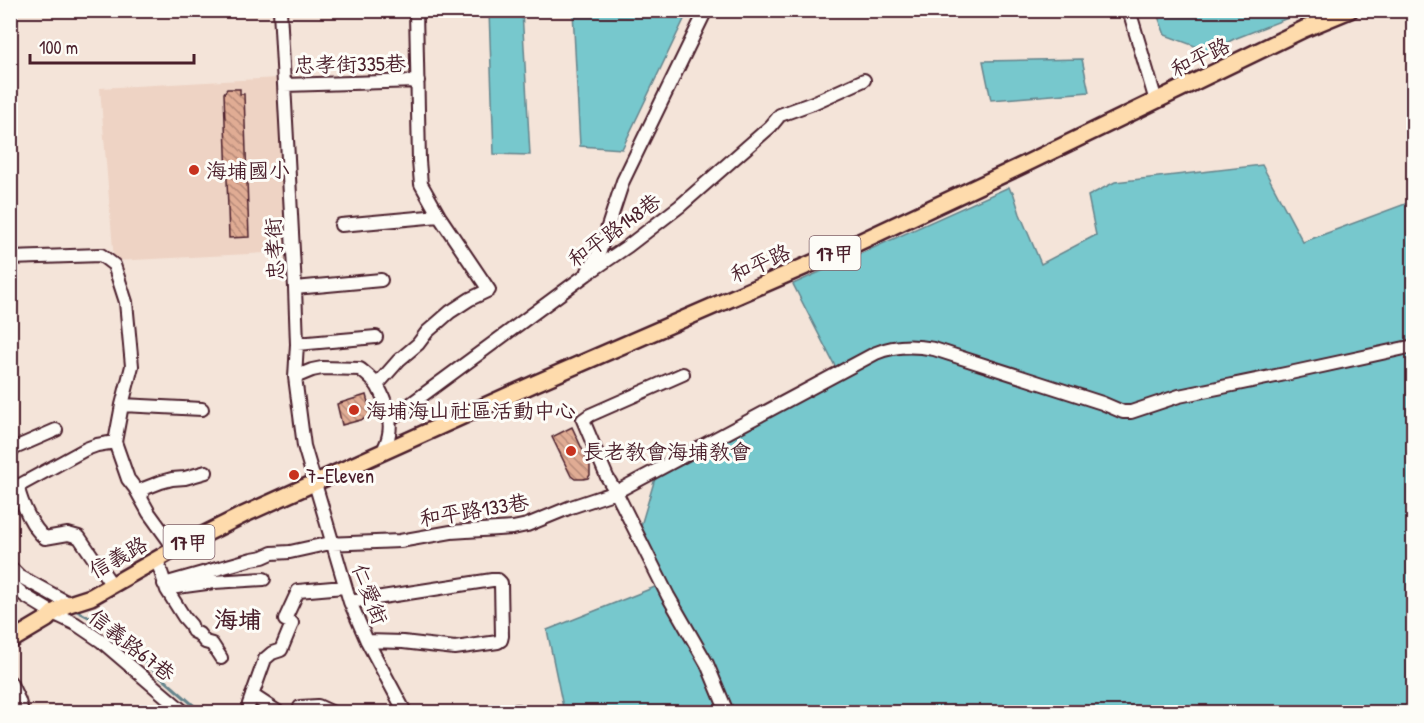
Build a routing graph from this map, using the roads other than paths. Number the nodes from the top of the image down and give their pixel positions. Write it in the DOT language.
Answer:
graph roads {
  1 [pos="280,10"];
  2 [pos="416,10"];
  3 [pos="706,10"];
  4 [pos="1129,10"];
  5 [pos="1350,10"];
  6 [pos="864,80"];
  7 [pos="418,81"];
  8 [pos="284,85"];
  9 [pos="1156,101"];
  10 [pos="439,216"];
  11 [pos="341,225"];
  12 [pos="10,258"];
  13 [pos="587,274"];
  14 [pos="381,280"];
  15 [pos="295,288"];
  16 [pos="376,337"];
  17 [pos="297,345"];
  18 [pos="1413,346"];
  19 [pos="683,374"];
  20 [pos="295,377"];
  21 [pos="377,385"];
  22 [pos="122,405"];
  23 [pos="202,409"];
  24 [pos="389,420"];
  25 [pos="56,430"];
  26 [pos="114,442"];
  27 [pos="10,450"];
  28 [pos="382,453"];
  29 [pos="206,472"];
  30 [pos="314,484"];
  31 [pos="616,492"];
  32 [pos="141,499"];
  33 [pos="332,544"];
  34 [pos="174,549"];
  35 [pos="157,560"];
  36 [pos="10,567"];
  37 [pos="264,579"];
  38 [pos="10,583"];
  39 [pos="112,585"];
  40 [pos="166,587"];
  41 [pos="344,587"];
  42 [pos="25,596"];
  43 [pos="10,599"];
  44 [pos="350,602"];
  45 [pos="62,608"];
  46 [pos="10,641"];
  47 [pos="367,641"];
  48 [pos="221,658"];
  49 [pos="10,682"];
  50 [pos="300,707"];
  51 [pos="22,712"];
  52 [pos="184,712"];
  53 [pos="278,712"];
  54 [pos="331,712"];
  55 [pos="405,712"];
  56 [pos="727,712"];
  1 -- 8 [label="street, 忠孝街"];
  2 -- 7 [label="street"];
  3 -- 13 [label="street"];
  4 -- 9 [label="street"];
  5 -- 9 [label="main road, 和平路 / 17甲"];
  6 -- 13 [label="street, 和平路148巷"];
  7 -- 8 [label="street, 忠孝街335巷"];
  7 -- 10 [label="street"];
  8 -- 15 [label="street, 忠孝街"];
  9 -- 28 [label="main road, 和平路 / 17甲"];
  10 -- 11 [label="street"];
  10 -- 21 [label="street"];
  12 -- 22 [label="street"];
  13 -- 24 [label="street, 和平路148巷"];
  14 -- 15 [label="street"];
  15 -- 17 [label="street, 忠孝街"];
  16 -- 17 [label="street"];
  17 -- 20 [label="street, 忠孝街"];
  18 -- 31 [label="street, 和平路133巷"];
  19 -- 31 [label="street"];
  20 -- 21 [label="street"];
  20 -- 30 [label="street, 忠孝街"];
  21 -- 24 [label="street"];
  22 -- 23 [label="street"];
  22 -- 26 [label="street"];
  24 -- 28 [label="street"];
  25 -- 27 [label="street"];
  26 -- 32 [label="street"];
  26 -- 39 [label="street"];
  28 -- 30 [label="main road, 和平路 / 17甲"];
  29 -- 32 [label="street"];
  30 -- 33 [label="street, 仁愛街"];
  30 -- 34 [label="main road, 信義路 / 17甲"];
  31 -- 33 [label="street, 和平路133巷"];
  31 -- 56 [label="street"];
  32 -- 34 [label="street"];
  33 -- 40 [label="street, 和平路133巷"];
  33 -- 41 [label="street, 仁愛街"];
  34 -- 35 [label="main road, 信義路 / 17甲"];
  35 -- 39 [label="main road, 信義路 / 17甲"];
  35 -- 40 [label="street"];
  36 -- 45 [label="street"];
  37 -- 40 [label="street"];
  38 -- 42 [label="street"];
  39 -- 45 [label="main road, 信義路 / 17甲"];
  40 -- 48 [label="street"];
  41 -- 44 [label="street, 仁愛街"];
  41 -- 53 [label="street"];
  42 -- 43 [label="street"];
  42 -- 45 [label="street"];
  44 -- 47 [label="street, 仁愛街"];
  44 -- 47 [label="street"];
  45 -- 46 [label="main road, 信義路 / 17甲"];
  45 -- 52 [label="street, 信義路67巷"];
  47 -- 55 [label="street, 仁愛街"];
  49 -- 51 [label="street"];
  50 -- 54 [label="street"];
}
